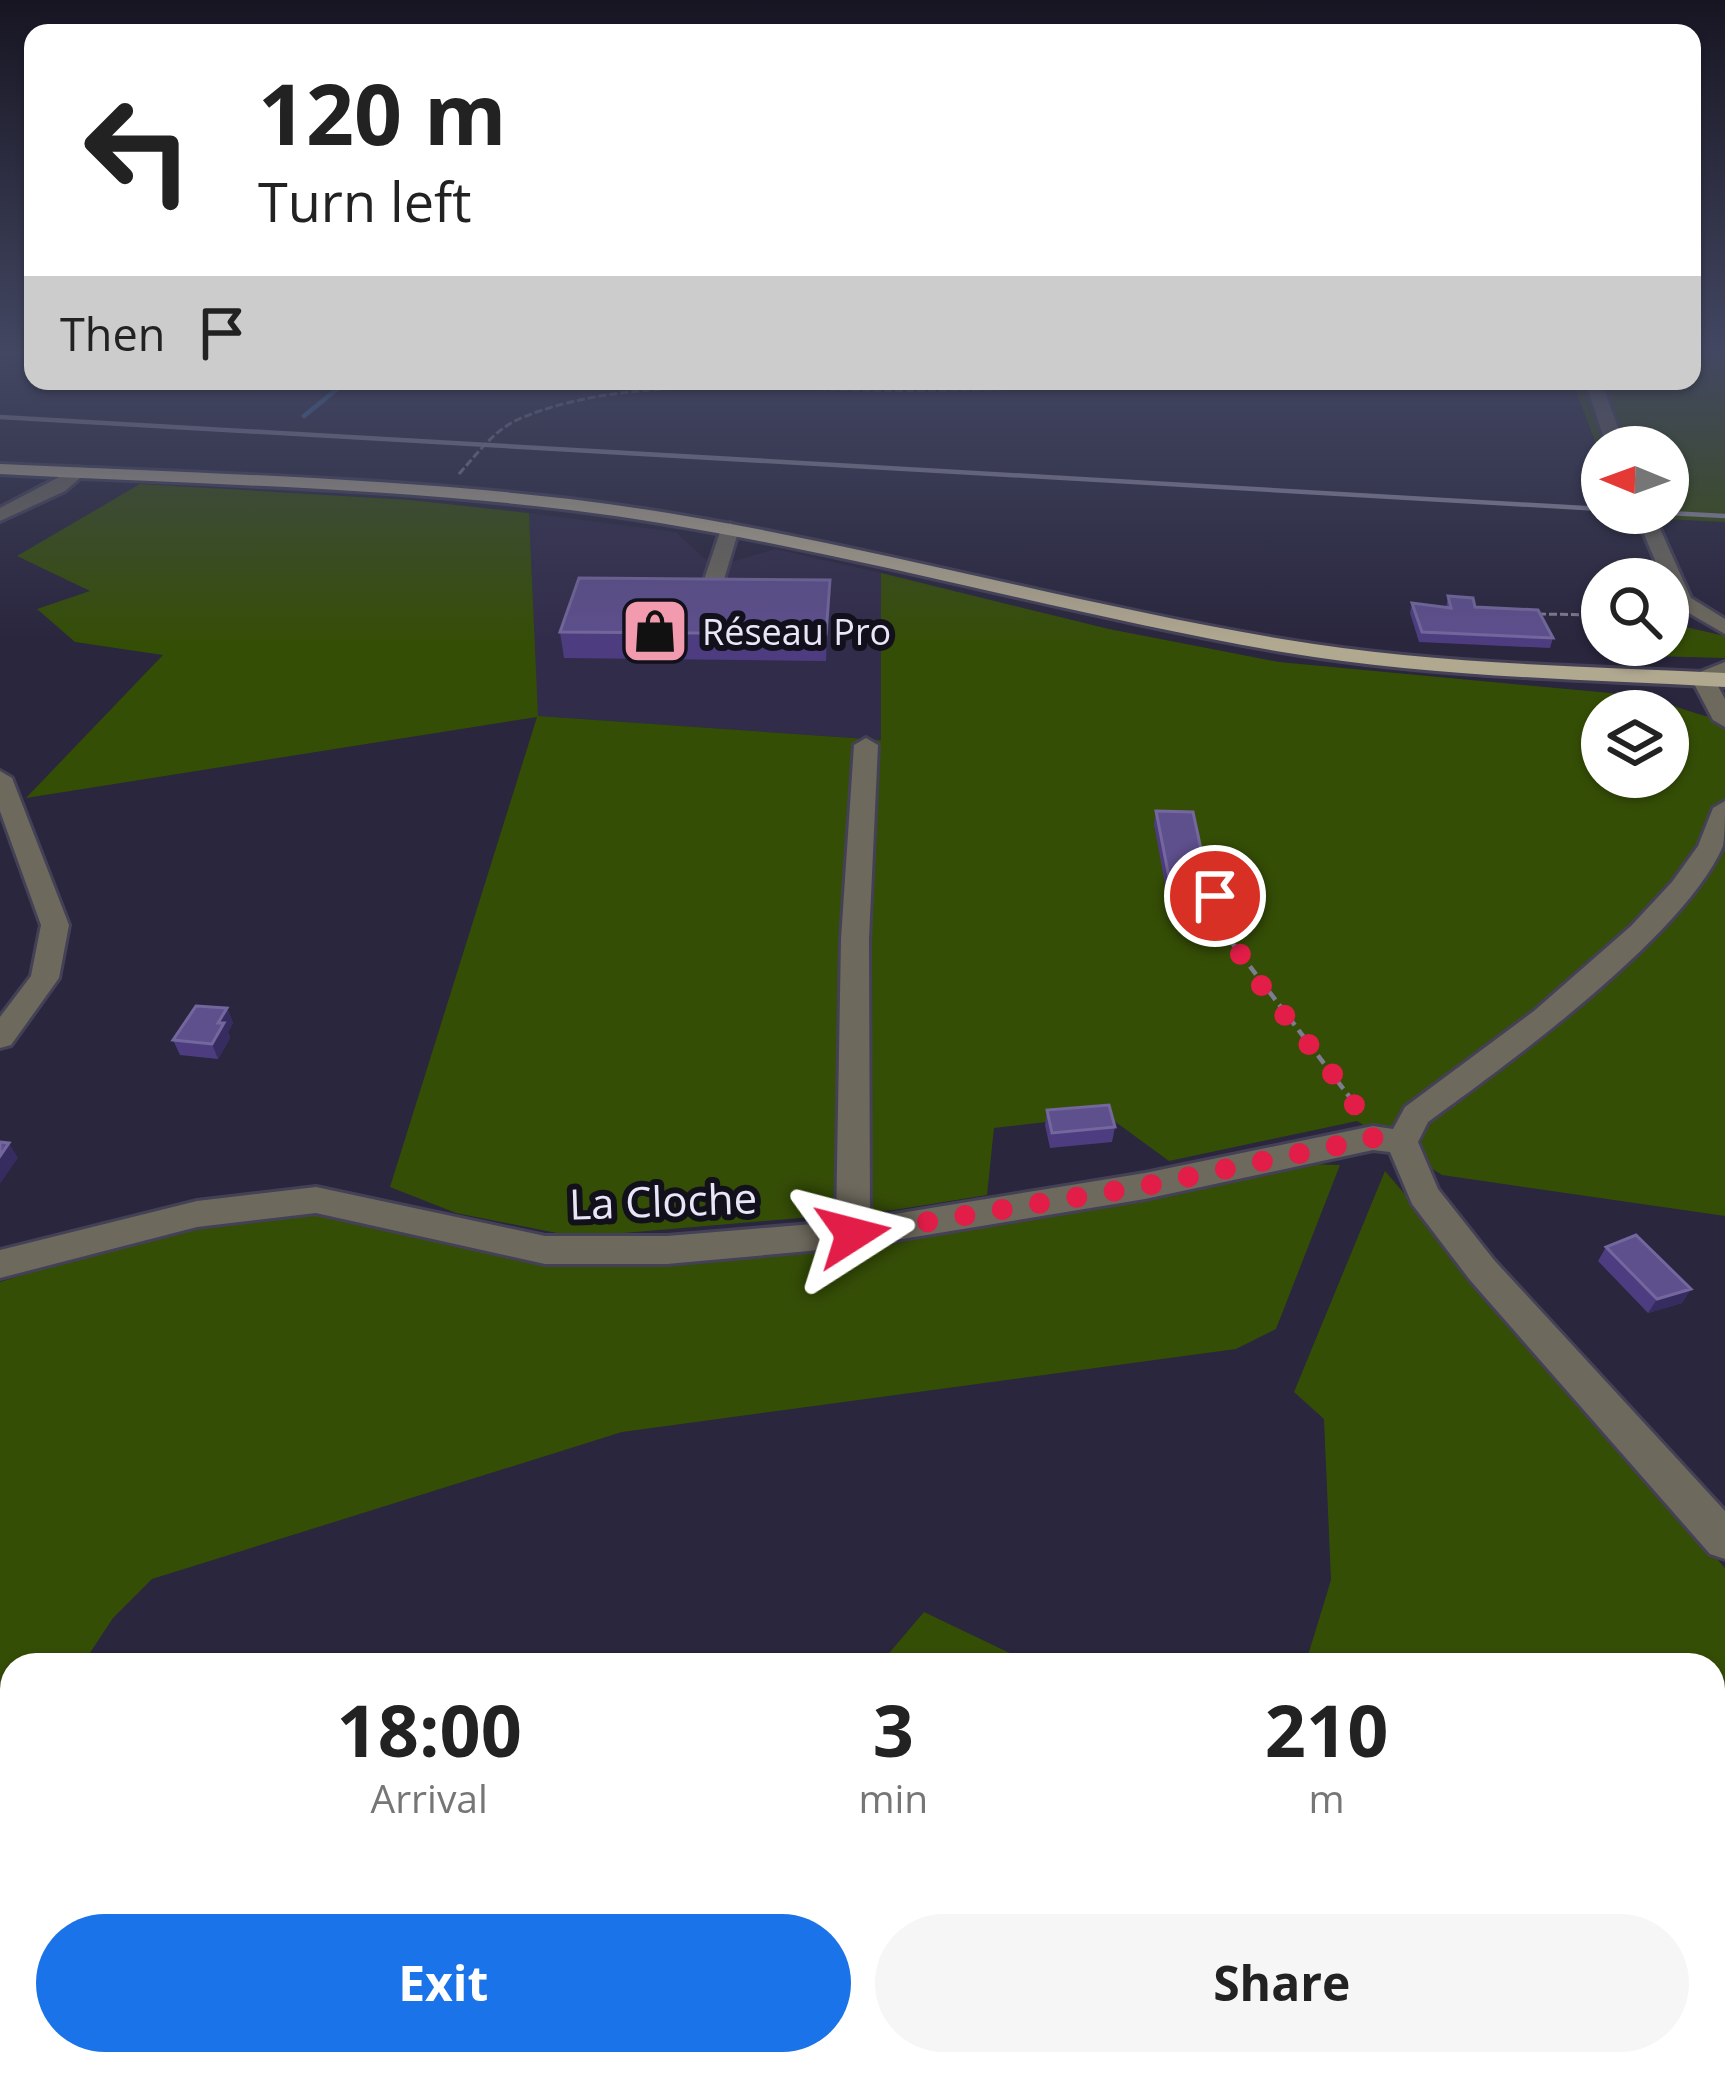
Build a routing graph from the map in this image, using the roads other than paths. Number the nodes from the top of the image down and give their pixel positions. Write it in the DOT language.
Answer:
graph roads {
  1 [pos="0,469"];
  2 [pos="78,472"];
  3 [pos="0,514"];
  4 [pos="730,529"];
  5 [pos="1653,534"];
  6 [pos="712,586"];
  7 [pos="1725,628"];
  8 [pos="1720,674"];
  9 [pos="1725,720"];
  10 [pos="866,745"];
  11 [pos="0,778"];
  12 [pos="1725,808"];
  13 [pos="0,1038"];
  14 [pos="1388,1140"];
  15 [pos="853,1234"];
  16 [pos="0,1264"];
  17 [pos="1725,1540"];
  1 -- 2 [label="main road"];
  2 -- 3 [label="street"];
  2 -- 4 [label="main road"];
  4 -- 6 [label="street"];
  4 -- 8 [label="main road"];
  5 -- 7 [label="street"];
  8 -- 9 [label="street"];
  10 -- 15 [label="street"];
  11 -- 13 [label="street"];
  12 -- 14 [label="street"];
  14 -- 15 [label="street, La Cloche"];
  14 -- 17 [label="street"];
  15 -- 16 [label="street, La Cloche"];
}
